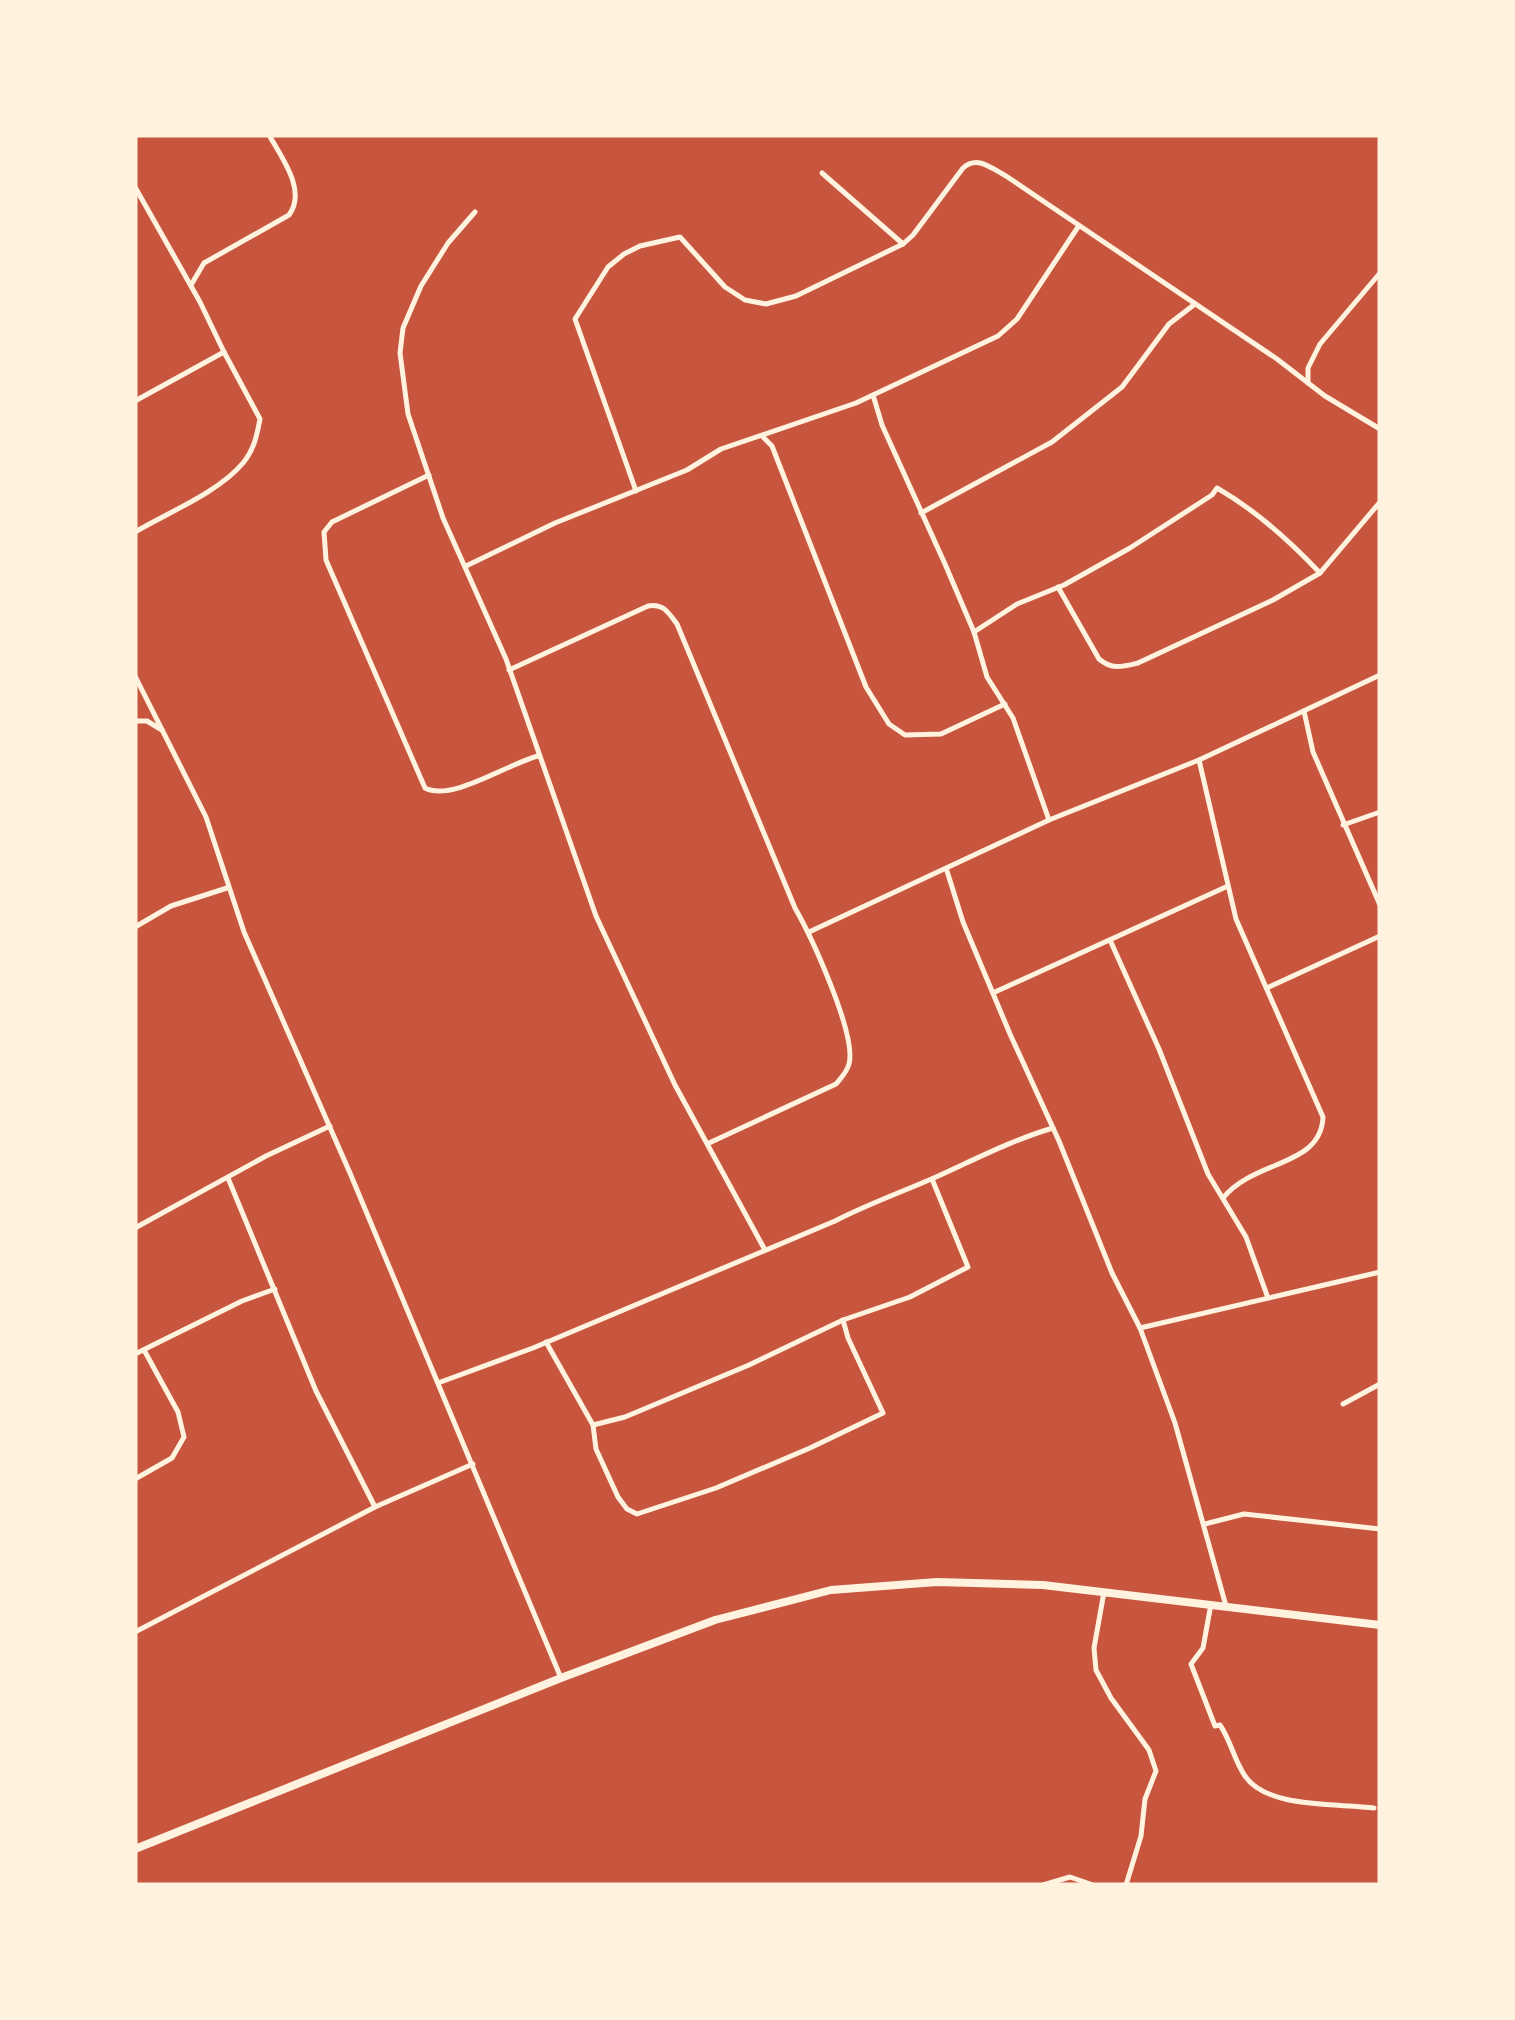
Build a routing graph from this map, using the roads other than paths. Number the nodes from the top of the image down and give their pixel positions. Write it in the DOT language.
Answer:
graph roads {
  1 [pos="269,135"];
  2 [pos="822,173"];
  3 [pos="135,187"];
  4 [pos="475,212"];
  5 [pos="1078,227"];
  6 [pos="903,244"];
  7 [pos="1379,271"];
  8 [pos="190,285"];
  9 [pos="1195,304"];
  10 [pos="224,352"];
  11 [pos="1308,383"];
  12 [pos="873,395"];
  13 [pos="135,402"];
  14 [pos="1380,430"];
  15 [pos="761,435"];
  16 [pos="429,474"];
  17 [pos="636,491"];
  18 [pos="1380,502"];
  19 [pos="921,513"];
  20 [pos="135,532"];
  21 [pos="466,566"];
  22 [pos="1320,573"];
  23 [pos="1058,587"];
  24 [pos="974,632"];
  25 [pos="509,670"];
  26 [pos="1380,674"];
  27 [pos="135,676"];
  28 [pos="1005,704"];
  29 [pos="1304,711"];
  30 [pos="135,722"];
  31 [pos="165,732"];
  32 [pos="538,756"];
  33 [pos="1199,760"];
  34 [pos="1380,812"];
  35 [pos="1049,820"];
  36 [pos="1343,825"];
  37 [pos="947,870"];
  38 [pos="1228,886"];
  39 [pos="227,888"];
  40 [pos="1380,906"];
  41 [pos="135,927"];
  42 [pos="809,932"];
  43 [pos="1380,936"];
  44 [pos="1110,940"];
  45 [pos="1269,988"];
  46 [pos="994,992"];
  47 [pos="330,1126"];
  48 [pos="1053,1128"];
  49 [pos="708,1143"];
  50 [pos="228,1178"];
  51 [pos="932,1178"];
  52 [pos="1223,1198"];
  53 [pos="135,1228"];
  54 [pos="765,1250"];
  55 [pos="1380,1272"];
  56 [pos="275,1290"];
  57 [pos="1268,1298"];
  58 [pos="843,1320"];
  59 [pos="1140,1328"];
  60 [pos="546,1342"];
  61 [pos="144,1350"];
  62 [pos="135,1354"];
  63 [pos="438,1383"];
  64 [pos="1380,1384"];
  65 [pos="1343,1404"];
  66 [pos="593,1425"];
  67 [pos="472,1464"];
  68 [pos="135,1479"];
  69 [pos="374,1507"];
  70 [pos="1204,1524"];
  71 [pos="1380,1529"];
  72 [pos="1104,1592"];
  73 [pos="1211,1604"];
  74 [pos="1226,1606"];
  75 [pos="1380,1625"];
  76 [pos="135,1632"];
  77 [pos="561,1678"];
  78 [pos="1374,1808"];
  79 [pos="135,1848"];
  80 [pos="1043,1885"];
  81 [pos="1093,1885"];
  82 [pos="1126,1885"];
  1 -- 8 [label="street"];
  2 -- 6 [label="street"];
  3 -- 8 [label="street"];
  4 -- 16 [label="street"];
  5 -- 6 [label="street"];
  5 -- 9 [label="street"];
  5 -- 12 [label="street"];
  6 -- 17 [label="street"];
  7 -- 11 [label="street"];
  8 -- 10 [label="street"];
  9 -- 11 [label="street"];
  9 -- 19 [label="street"];
  10 -- 13 [label="street"];
  10 -- 20 [label="street"];
  11 -- 14 [label="street"];
  12 -- 15 [label="street"];
  12 -- 19 [label="street"];
  15 -- 17 [label="street"];
  15 -- 28 [label="street"];
  16 -- 21 [label="street"];
  16 -- 32 [label="street"];
  17 -- 21 [label="street"];
  18 -- 22 [label="street"];
  19 -- 24 [label="street"];
  21 -- 25 [label="street"];
  22 -- 23 [label="street"];
  22 -- 23 [label="street"];
  23 -- 24 [label="street"];
  24 -- 28 [label="street"];
  25 -- 32 [label="street"];
  25 -- 42 [label="street"];
  26 -- 29 [label="street"];
  27 -- 31 [label="street"];
  28 -- 35 [label="street"];
  29 -- 33 [label="street"];
  29 -- 36 [label="street"];
  30 -- 31 [label="street"];
  31 -- 39 [label="street"];
  32 -- 49 [label="street"];
  33 -- 35 [label="street"];
  33 -- 38 [label="street"];
  34 -- 36 [label="street"];
  35 -- 37 [label="street"];
  36 -- 40 [label="street"];
  37 -- 42 [label="street"];
  37 -- 46 [label="street"];
  38 -- 44 [label="street"];
  38 -- 45 [label="street"];
  39 -- 41 [label="street"];
  39 -- 47 [label="street"];
  42 -- 49 [label="street"];
  43 -- 45 [label="street"];
  44 -- 46 [label="street"];
  44 -- 52 [label="street"];
  45 -- 52 [label="street"];
  46 -- 48 [label="street"];
  47 -- 50 [label="street"];
  47 -- 63 [label="street"];
  48 -- 51 [label="street"];
  48 -- 59 [label="street"];
  49 -- 54 [label="street"];
  50 -- 53 [label="street"];
  50 -- 56 [label="street"];
  51 -- 54 [label="street"];
  51 -- 58 [label="street"];
  52 -- 57 [label="street"];
  54 -- 60 [label="street"];
  55 -- 57 [label="street"];
  56 -- 61 [label="street"];
  56 -- 69 [label="street"];
  57 -- 59 [label="street"];
  58 -- 66 [label="street"];
  58 -- 66 [label="street"];
  59 -- 70 [label="street"];
  60 -- 63 [label="street"];
  60 -- 66 [label="street"];
  61 -- 62 [label="street"];
  61 -- 68 [label="street"];
  63 -- 67 [label="street"];
  64 -- 65 [label="street"];
  67 -- 69 [label="street"];
  67 -- 77 [label="street"];
  69 -- 76 [label="street"];
  70 -- 71 [label="street"];
  70 -- 74 [label="street"];
  72 -- 73 [label="main road"];
  72 -- 77 [label="main road"];
  72 -- 82 [label="street"];
  73 -- 74 [label="main road"];
  73 -- 78 [label="street"];
  74 -- 75 [label="main road"];
  77 -- 79 [label="main road"];
  80 -- 81 [label="street"];
}
